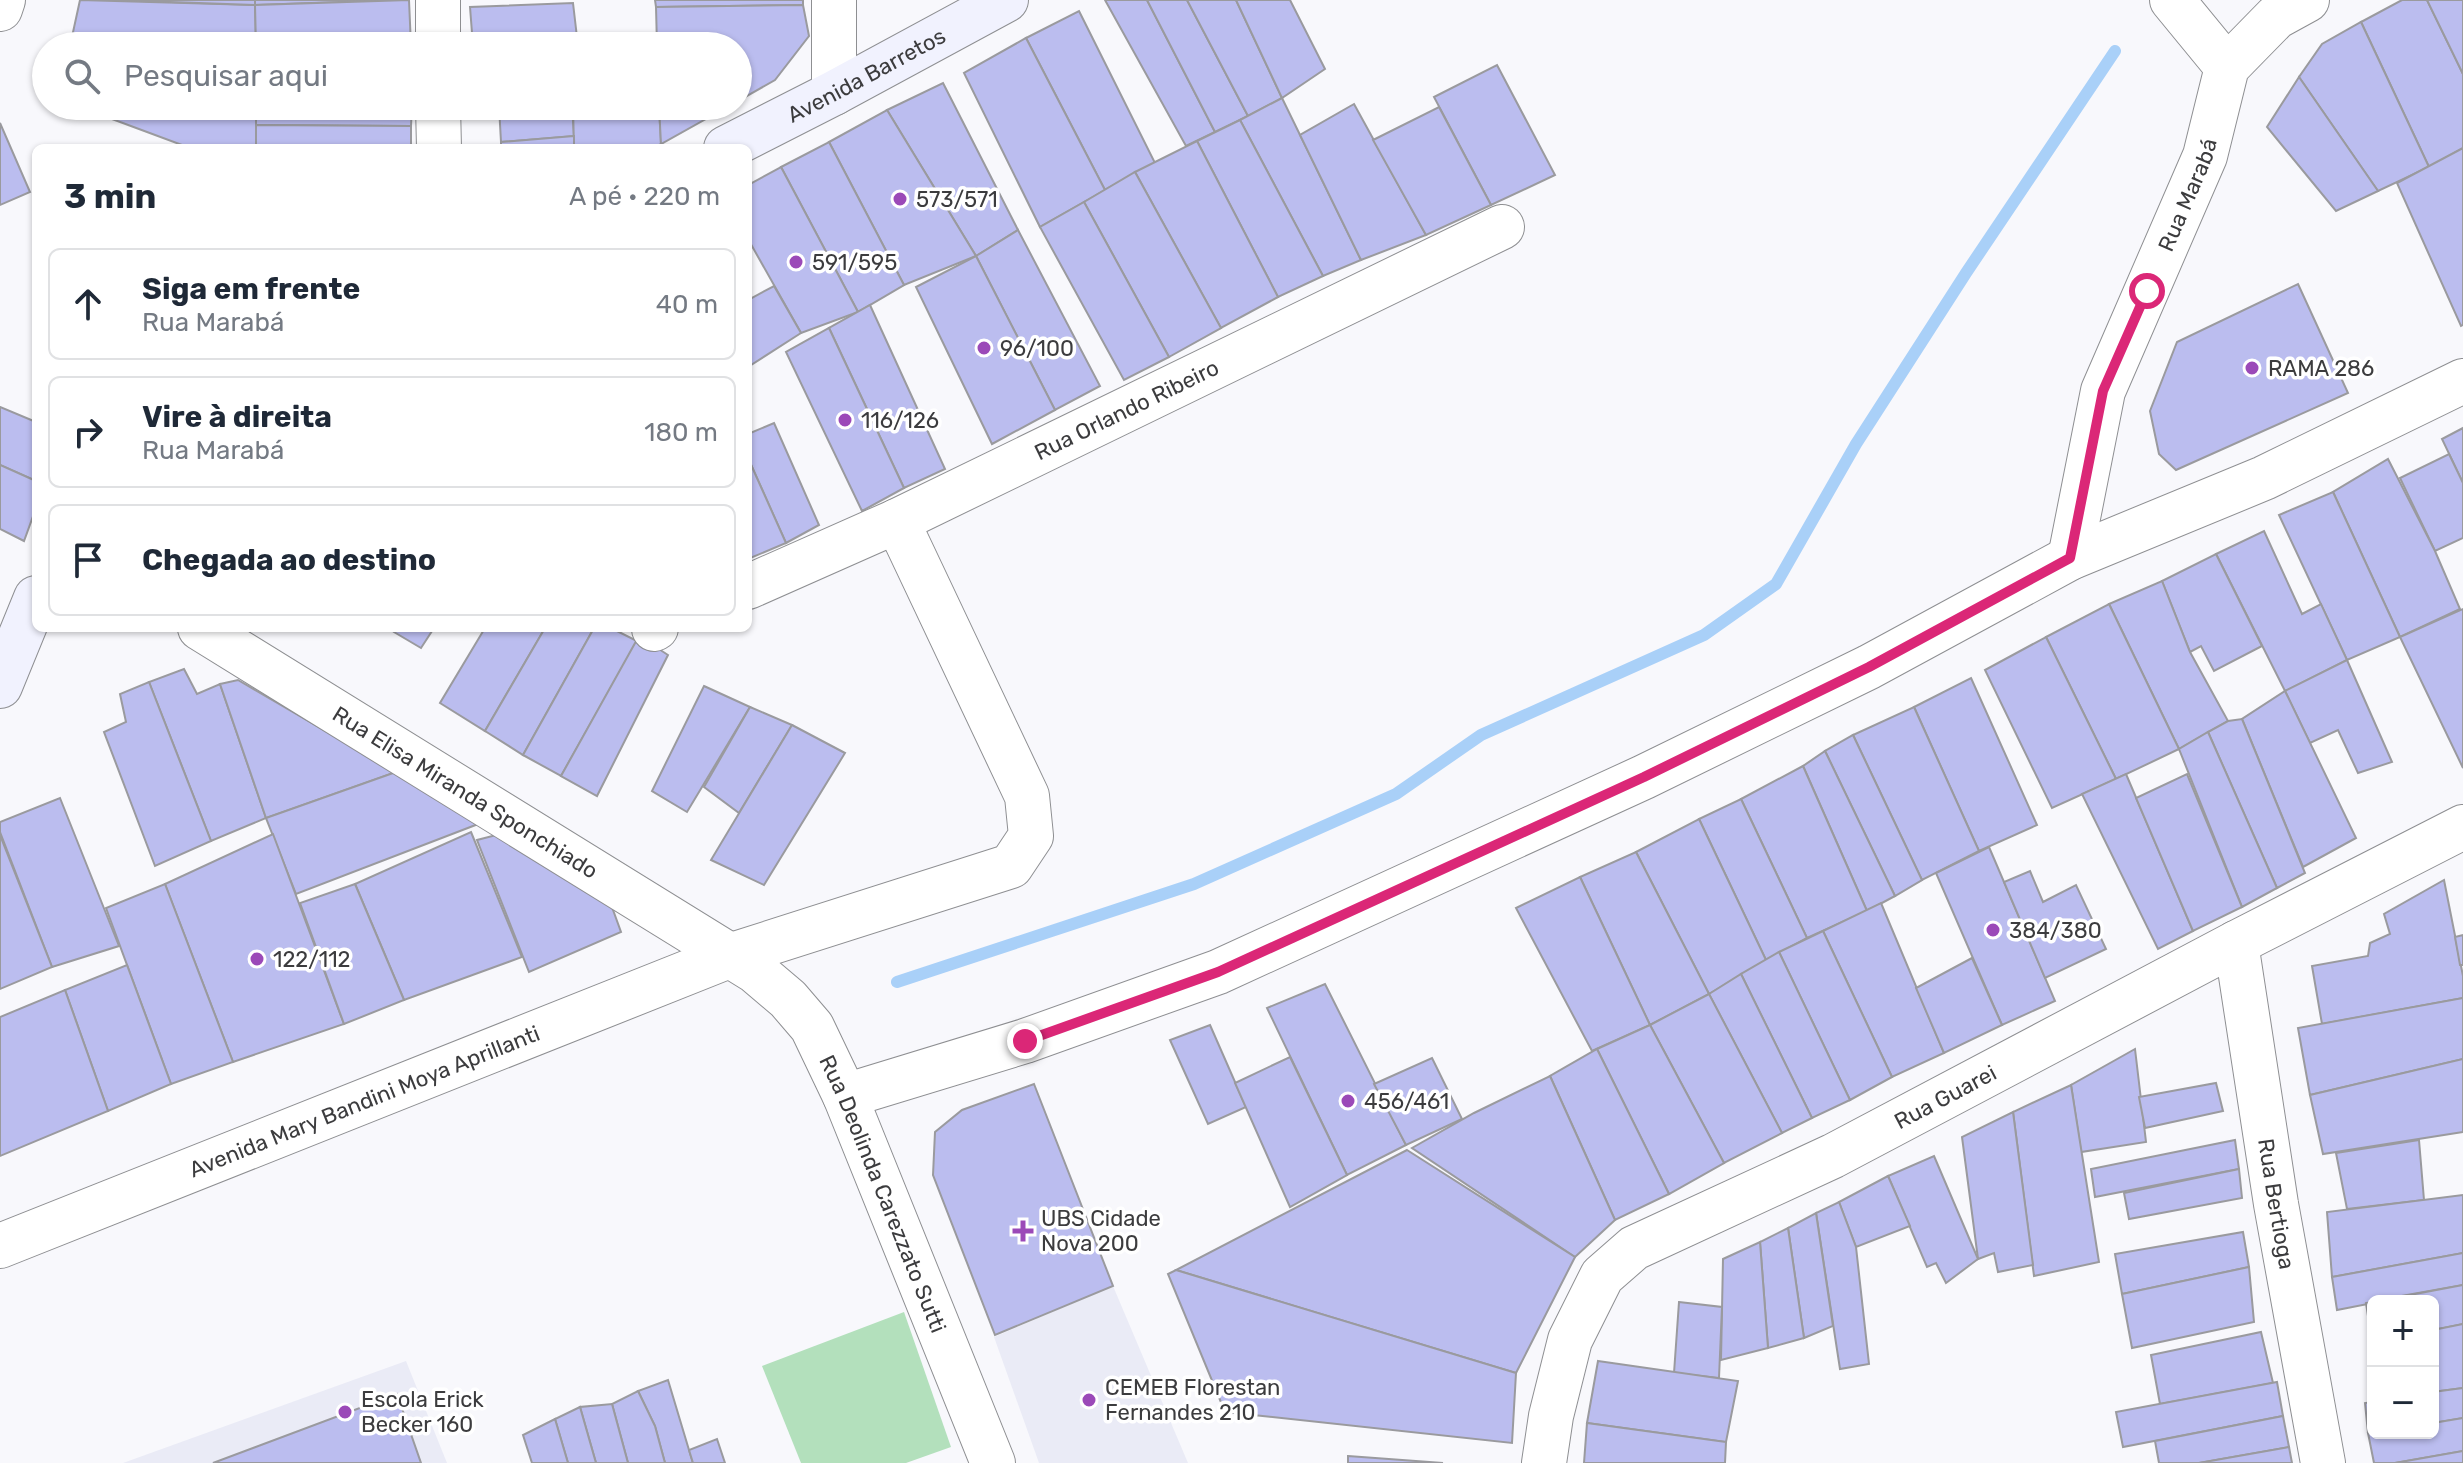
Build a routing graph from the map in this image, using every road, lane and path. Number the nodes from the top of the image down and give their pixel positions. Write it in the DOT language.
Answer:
graph roads {
  1 [pos="3,0"];
  2 [pos="438,0"];
  3 [pos="834,0"];
  4 [pos="1006,0"];
  5 [pos="2172,0"];
  6 [pos="2307,0"];
  7 [pos="0,9"];
  8 [pos="438,32"];
  9 [pos="2227,67"];
  10 [pos="834,93"];
  11 [pos="438,120"];
  12 [pos="439,144"];
  13 [pos="734,144"];
  14 [pos="1502,227"];
  15 [pos="2463,381"];
  16 [pos="897,521"];
  17 [pos="2070,558"];
  18 [pos="752,585"];
  19 [pos="32,608"];
  20 [pos="206,632"];
  21 [pos="0,686"];
  22 [pos="2463,827"];
  23 [pos="2236,943"];
  24 [pos="729,956"];
  25 [pos="845,1096"];
  26 [pos="0,1246"];
  27 [pos="993,1463"];
  28 [pos="1544,1463"];
  29 [pos="2323,1463"];
  1 -- 7 [label="street"];
  2 -- 8 [label="street"];
  3 -- 10 [label="street"];
  4 -- 10 [label="street, Avenida Barretos"];
  5 -- 9 [label="street"];
  6 -- 9 [label="street"];
  9 -- 17 [label="street, Rua Marabá"];
  10 -- 13 [label="street, Avenida Barretos"];
  11 -- 12 [label="street"];
  14 -- 16 [label="street, Rua Orlando Ribeiro"];
  15 -- 17 [label="street"];
  16 -- 18 [label="street, Rua Orlando Ribeiro"];
  16 -- 24 [label="street, Avenida Mary Bandini Moya Aprillanti"];
  17 -- 25 [label="street"];
  19 -- 21 [label="street"];
  20 -- 24 [label="street, Rua Elisa Miranda Sponchiado"];
  22 -- 23 [label="street, Rua Guarei"];
  23 -- 28 [label="street, Rua Guarei"];
  23 -- 29 [label="street, Rua Bertioga"];
  24 -- 25 [label="street, Rua Deolinda Carezzato Sutti"];
  24 -- 26 [label="street, Avenida Mary Bandini Moya Aprillanti"];
  25 -- 27 [label="street, Rua Deolinda Carezzato Sutti"];
}
